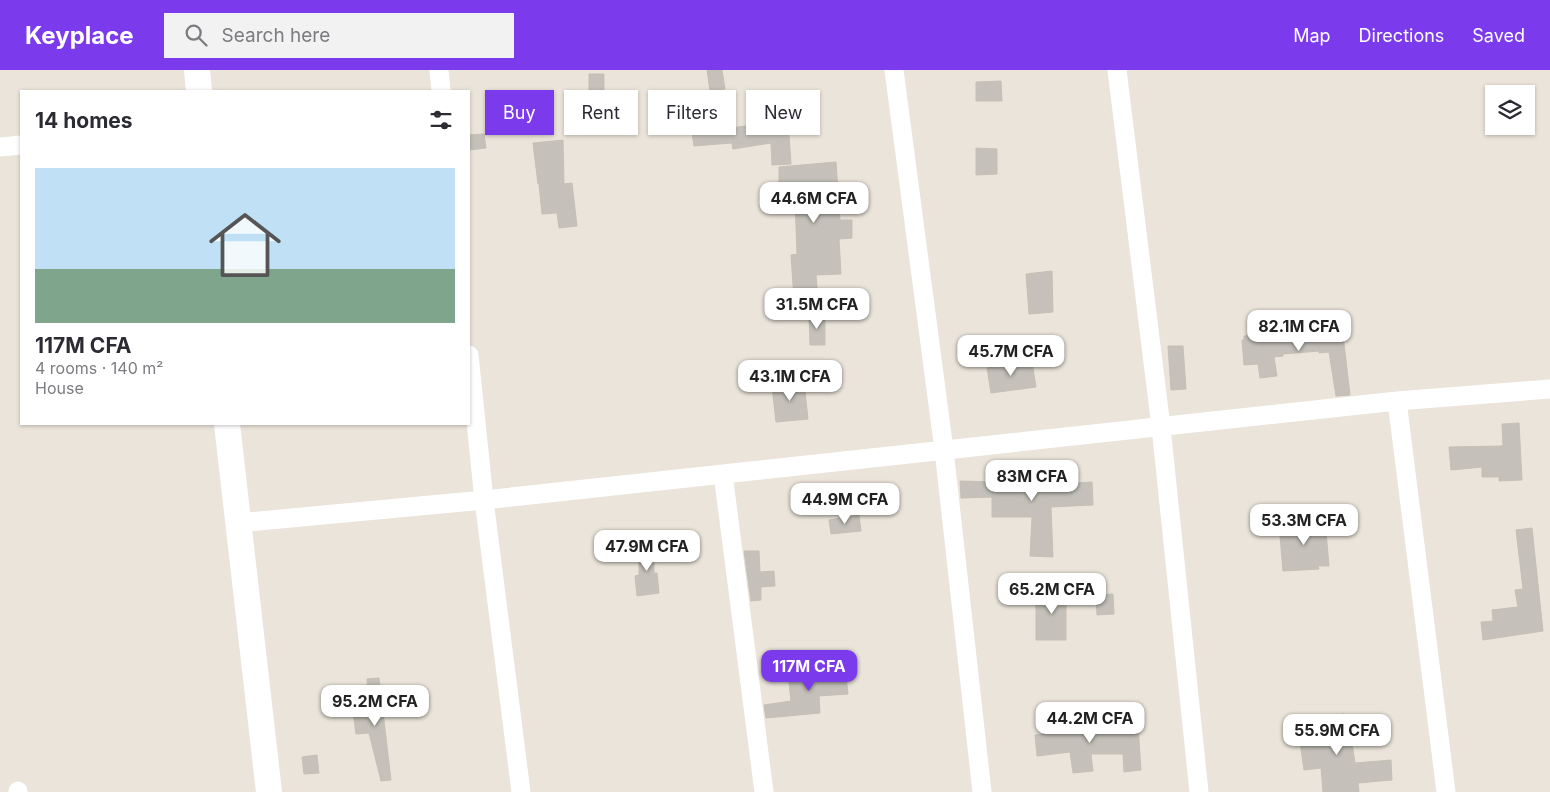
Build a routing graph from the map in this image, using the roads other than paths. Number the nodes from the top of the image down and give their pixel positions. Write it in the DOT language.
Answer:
graph roads {
  1 [pos="197,70"];
  2 [pos="439,70"];
  3 [pos="894,70"];
  4 [pos="1117,70"];
  5 [pos="199,90"];
  6 [pos="441,90"];
  7 [pos="20,144"];
  8 [pos="0,147"];
  9 [pos="470,365"];
  10 [pos="1550,389"];
  11 [pos="1397,401"];
  12 [pos="227,425"];
  13 [pos="1162,427"];
  14 [pos="944,450"];
  15 [pos="723,474"];
  16 [pos="484,500"];
  17 [pos="238,523"];
  18 [pos="269,792"];
  19 [pos="521,792"];
  20 [pos="764,792"];
  21 [pos="982,792"];
  22 [pos="1199,792"];
  23 [pos="1446,792"];
  1 -- 5 [label="street"];
  2 -- 6 [label="street"];
  3 -- 14 [label="street"];
  4 -- 13 [label="street"];
  7 -- 8 [label="street"];
  9 -- 16 [label="street"];
  10 -- 11 [label="street"];
  11 -- 13 [label="street"];
  11 -- 23 [label="street"];
  12 -- 17 [label="street"];
  13 -- 14 [label="street"];
  13 -- 22 [label="street"];
  14 -- 15 [label="street"];
  14 -- 21 [label="street"];
  15 -- 16 [label="street"];
  15 -- 20 [label="street"];
  16 -- 17 [label="street"];
  16 -- 19 [label="street"];
  17 -- 18 [label="street"];
}
